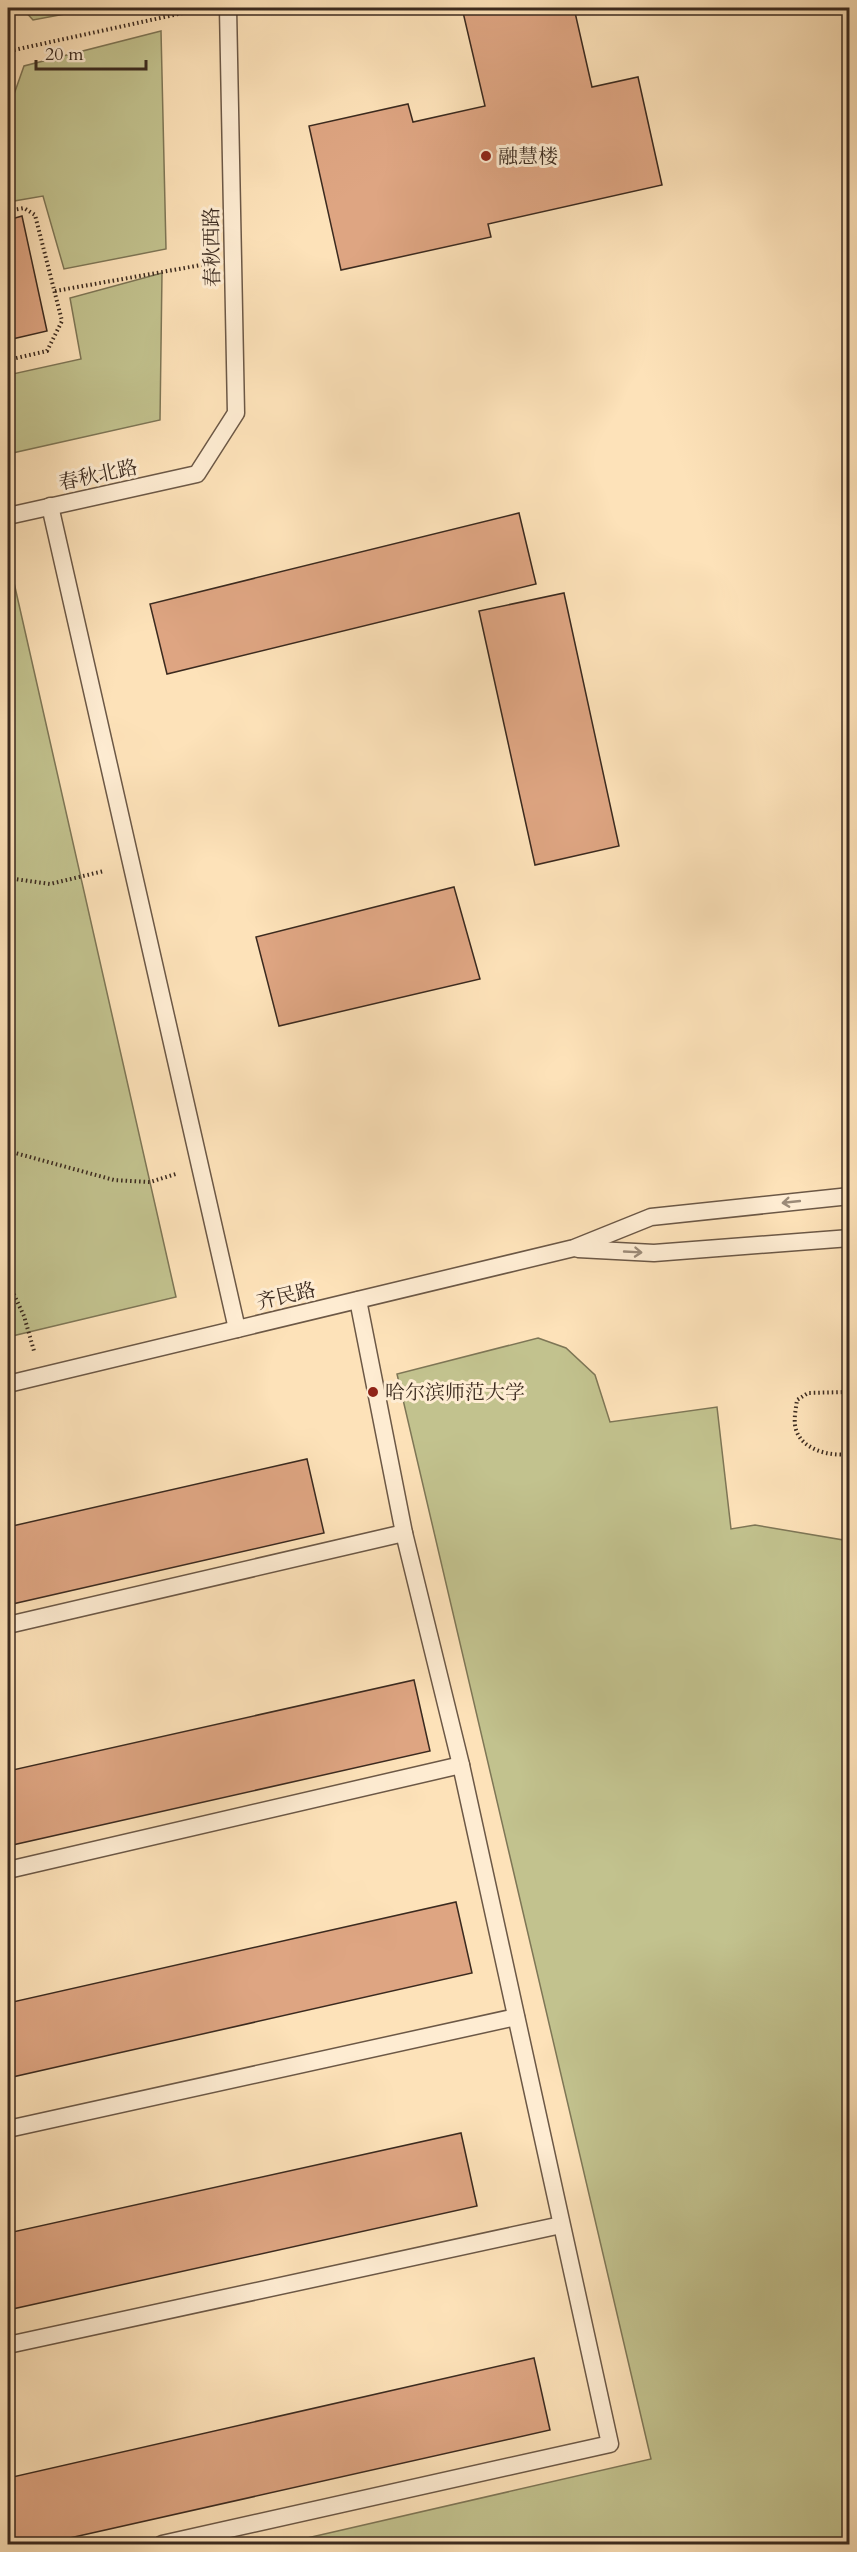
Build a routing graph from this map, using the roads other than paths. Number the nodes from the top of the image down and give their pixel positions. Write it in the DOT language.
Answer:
graph roads {
  1 [pos="228,8"];
  2 [pos="197,474"];
  3 [pos="50,506"];
  4 [pos="8,516"];
  5 [pos="849,1196"];
  6 [pos="849,1238"];
  7 [pos="574,1248"];
  8 [pos="358,1300"];
  9 [pos="237,1329"];
  10 [pos="8,1384"];
  11 [pos="404,1533"];
  12 [pos="8,1625"];
  13 [pos="460,1765"];
  14 [pos="8,1870"];
  15 [pos="516,2017"];
  16 [pos="8,2129"];
  17 [pos="561,2225"];
  18 [pos="8,2345"];
  19 [pos="162,2544"];
  1 -- 2 [label="lane, 春秋西路"];
  2 -- 3 [label="lane, 春秋北路"];
  3 -- 4 [label="lane, 春秋北路"];
  3 -- 9 [label="lane"];
  5 -- 7 [label="lane, one-way"];
  7 -- 6 [label="lane, one-way"];
  7 -- 8 [label="lane, 齐民路"];
  8 -- 9 [label="lane, 齐民路"];
  8 -- 11 [label="lane"];
  9 -- 10 [label="lane, 齐民路"];
  11 -- 12 [label="lane"];
  11 -- 13 [label="lane"];
  13 -- 14 [label="lane"];
  13 -- 15 [label="lane"];
  15 -- 16 [label="lane"];
  15 -- 17 [label="lane"];
  17 -- 18 [label="lane"];
  17 -- 19 [label="lane"];
}
